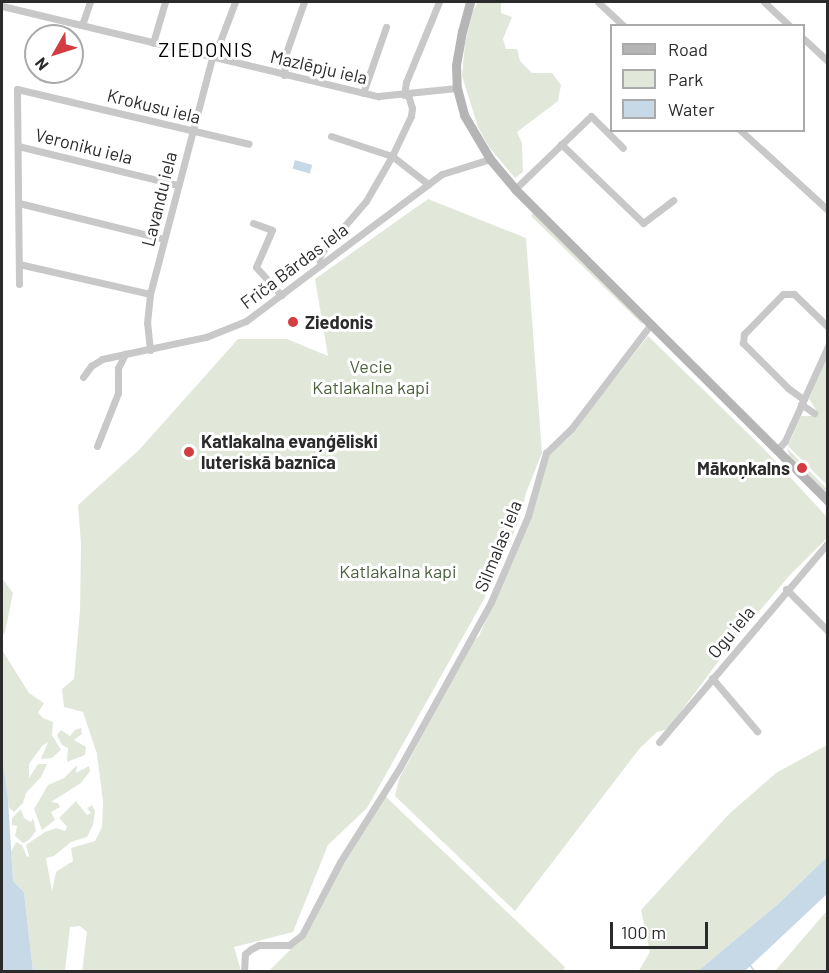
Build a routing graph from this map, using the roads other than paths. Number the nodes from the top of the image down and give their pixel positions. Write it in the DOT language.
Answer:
graph roads {
  1 [pos="90,2"];
  2 [pos="165,2"];
  3 [pos="235,2"];
  4 [pos="304,2"];
  5 [pos="439,2"];
  6 [pos="470,2"];
  7 [pos="598,2"];
  8 [pos="764,2"];
  9 [pos="2,6"];
  10 [pos="74,24"];
  11 [pos="83,24"];
  12 [pos="622,24"];
  13 [pos="788,24"];
  14 [pos="84,26"];
  15 [pos="386,27"];
  16 [pos="805,40"];
  17 [pos="153,43"];
  18 [pos="213,57"];
  19 [pos="828,61"];
  20 [pos="284,75"];
  21 [pos="457,88"];
  22 [pos="363,93"];
  23 [pos="406,95"];
  24 [pos="192,131"];
  25 [pos="742,132"];
  26 [pos="331,136"];
  27 [pos="249,144"];
  28 [pos="561,144"];
  29 [pos="18,146"];
  30 [pos="623,148"];
  31 [pos="392,156"];
  32 [pos="490,159"];
  33 [pos="428,184"];
  34 [pos="178,185"];
  35 [pos="515,189"];
  36 [pos="673,201"];
  37 [pos="18,203"];
  38 [pos="828,210"];
  39 [pos="253,223"];
  40 [pos="164,239"];
  41 [pos="20,264"];
  42 [pos="321,265"];
  43 [pos="19,284"];
  44 [pos="150,294"];
  45 [pos="281,295"];
  46 [pos="651,324"];
  47 [pos="828,327"];
  48 [pos="828,346"];
  49 [pos="150,350"];
  50 [pos="125,354"];
  51 [pos="83,377"];
  52 [pos="802,402"];
  53 [pos="814,413"];
  54 [pos="98,446"];
  55 [pos="777,450"];
  56 [pos="828,501"];
  57 [pos="828,543"];
  58 [pos="786,589"];
  59 [pos="828,631"];
  60 [pos="712,678"];
  61 [pos="757,731"];
  62 [pos="659,742"];
  63 [pos="244,972"];
  1 -- 11 [label="street"];
  2 -- 17 [label="street"];
  3 -- 18 [label="street, Lavandu iela"];
  4 -- 20 [label="street"];
  5 -- 23 [label="street"];
  6 -- 21 [label="main road"];
  7 -- 12 [label="street"];
  8 -- 13 [label="street"];
  9 -- 10 [label="street, Mazlēpju iela"];
  14 -- 17 [label="street, Mazlēpju iela"];
  15 -- 22 [label="street"];
  16 -- 19 [label="street"];
  17 -- 18 [label="street, Mazlēpju iela"];
  18 -- 20 [label="street, Mazlēpju iela"];
  18 -- 24 [label="street, Lavandu iela"];
  20 -- 22 [label="street, Mazlēpju iela"];
  21 -- 23 [label="street, Mazlēpju iela"];
  21 -- 32 [label="main road"];
  22 -- 23 [label="street, Mazlēpju iela"];
  23 -- 31 [label="street"];
  24 -- 27 [label="street, Krokusu iela"];
  24 -- 29 [label="street, Krokusu iela"];
  24 -- 34 [label="street, Lavandu iela"];
  25 -- 38 [label="street"];
  26 -- 31 [label="street"];
  28 -- 30 [label="street"];
  28 -- 35 [label="street"];
  28 -- 36 [label="street"];
  29 -- 34 [label="street, Veroniku iela"];
  29 -- 37 [label="street"];
  31 -- 33 [label="street"];
  31 -- 42 [label="street"];
  32 -- 33 [label="street, Friča Bārdas iela"];
  32 -- 35 [label="main road"];
  33 -- 42 [label="street, Friča Bārdas iela"];
  34 -- 40 [label="street, Lavandu iela"];
  35 -- 46 [label="main road"];
  37 -- 40 [label="street"];
  37 -- 41 [label="street"];
  39 -- 45 [label="street"];
  40 -- 44 [label="street, Lavandu iela"];
  41 -- 43 [label="street"];
  41 -- 44 [label="street"];
  42 -- 45 [label="street, Friča Bārdas iela"];
  44 -- 49 [label="street, Lavandu iela"];
  45 -- 49 [label="street, Friča Bārdas iela"];
  46 -- 55 [label="main road"];
  46 -- 63 [label="street, Silmalas iela"];
  47 -- 52 [label="street"];
  48 -- 52 [label="street"];
  49 -- 50 [label="street, Friča Bārdas iela"];
  50 -- 51 [label="street, Friča Bārdas iela"];
  50 -- 54 [label="street"];
  52 -- 53 [label="street"];
  52 -- 55 [label="street"];
  55 -- 56 [label="main road"];
  57 -- 58 [label="street, Ogu iela"];
  58 -- 59 [label="street"];
  58 -- 60 [label="street, Ogu iela"];
  60 -- 61 [label="street"];
  60 -- 62 [label="street, Ogu iela"];
}
